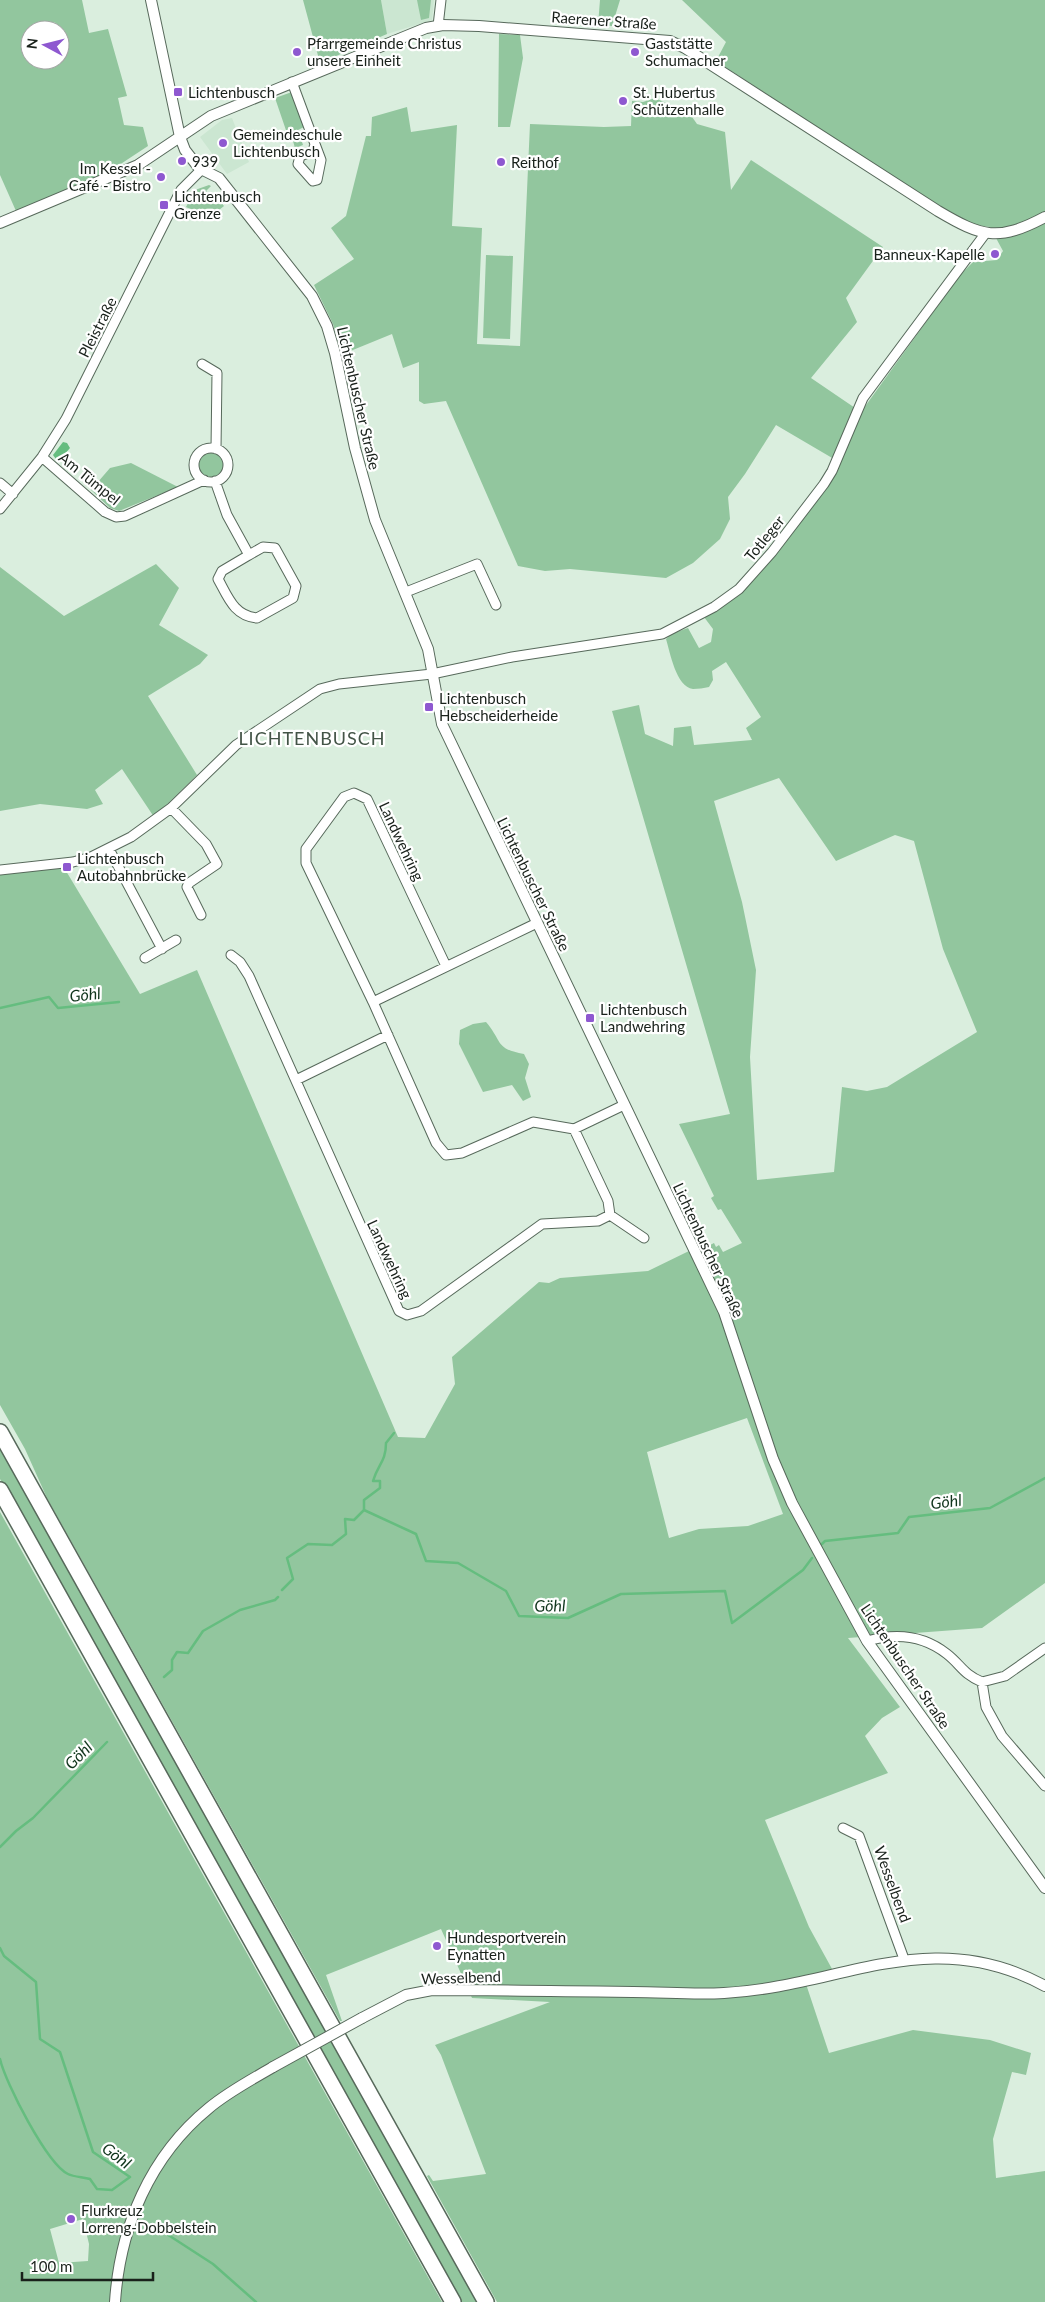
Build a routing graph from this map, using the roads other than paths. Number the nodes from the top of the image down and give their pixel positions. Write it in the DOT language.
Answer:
graph roads {
  1 [pos="150,0"];
  2 [pos="441,0"];
  3 [pos="438,26"];
  4 [pos="292,82"];
  5 [pos="180,137"];
  6 [pos="315,144"];
  7 [pos="201,170"];
  8 [pos="1045,217"];
  9 [pos="0,223"];
  10 [pos="985,234"];
  11 [pos="202,364"];
  12 [pos="216,449"];
  13 [pos="42,457"];
  14 [pos="204,480"];
  15 [pos="215,481"];
  16 [pos="0,483"];
  17 [pos="13,494"];
  18 [pos="0,509"];
  19 [pos="249,555"];
  20 [pos="406,592"];
  21 [pos="496,605"];
  22 [pos="432,674"];
  23 [pos="171,808"];
  24 [pos="109,849"];
  25 [pos="0,870"];
  26 [pos="201,916"];
  27 [pos="537,923"];
  28 [pos="176,940"];
  29 [pos="162,948"];
  30 [pos="231,955"];
  31 [pos="145,958"];
  32 [pos="446,966"];
  33 [pos="373,1002"];
  34 [pos="388,1035"];
  35 [pos="296,1080"];
  36 [pos="624,1105"];
  37 [pos="574,1129"];
  38 [pos="610,1215"];
  39 [pos="644,1238"];
  40 [pos="0,1432"];
  41 [pos="0,1490"];
  42 [pos="867,1641"];
  43 [pos="1045,1648"];
  44 [pos="982,1682"];
  45 [pos="1045,1786"];
  46 [pos="843,1828"];
  47 [pos="1045,1888"];
  48 [pos="904,1959"];
  49 [pos="1045,1986"];
  50 [pos="114,2302"];
  51 [pos="453,2302"];
  52 [pos="486,2302"];
  1 -- 5 [label="street, Lichtenbuscher Straße"];
  2 -- 3 [label="street"];
  3 -- 4 [label="street, Raerener Straße"];
  3 -- 10 [label="street, Raerener Straße"];
  4 -- 5 [label="street, Raerener Straße"];
  4 -- 6 [label="street"];
  5 -- 7 [label="street, Lichtenbuscher Straße"];
  5 -- 9 [label="street, Raerener Straße"];
  7 -- 13 [label="street, Pleistraße"];
  7 -- 20 [label="street, Lichtenbuscher Straße"];
  8 -- 10 [label="street"];
  10 -- 22 [label="street, Totleger"];
  11 -- 12 [label="street"];
  12 -- 14 [label="street"];
  12 -- 15 [label="street"];
  13 -- 14 [label="street, Am Tümpel"];
  13 -- 17 [label="street, Pleistraße"];
  14 -- 15 [label="street, Am Tümpel"];
  15 -- 19 [label="street"];
  16 -- 17 [label="street"];
  17 -- 18 [label="street, Pleistraße"];
  19 -- 19 [label="street"];
  20 -- 21 [label="street"];
  20 -- 22 [label="street, Lichtenbuscher Straße"];
  22 -- 23 [label="street, Totleger"];
  22 -- 27 [label="street, Lichtenbuscher Straße"];
  23 -- 24 [label="street, Totleger"];
  23 -- 26 [label="street"];
  24 -- 25 [label="street, Totleger"];
  24 -- 29 [label="street"];
  27 -- 32 [label="street"];
  27 -- 36 [label="street, Lichtenbuscher Straße"];
  28 -- 29 [label="street"];
  29 -- 31 [label="street"];
  30 -- 35 [label="street, Landwehring"];
  32 -- 33 [label="street"];
  32 -- 33 [label="street, Landwehring"];
  33 -- 34 [label="street, Landwehring"];
  34 -- 35 [label="street"];
  34 -- 37 [label="street, Landwehring"];
  35 -- 38 [label="street, Landwehring"];
  36 -- 37 [label="street"];
  36 -- 42 [label="street, Lichtenbuscher Straße"];
  37 -- 38 [label="street"];
  38 -- 39 [label="street"];
  40 -- 52 [label="highway"];
  41 -- 51 [label="highway"];
  42 -- 44 [label="street"];
  42 -- 47 [label="street, Lichtenbuscher Straße"];
  43 -- 44 [label="street"];
  44 -- 45 [label="street"];
  46 -- 48 [label="street, Wesselbend"];
  48 -- 49 [label="street, Wesselbend"];
  48 -- 50 [label="street, Wesselbend, bridge"];
}
